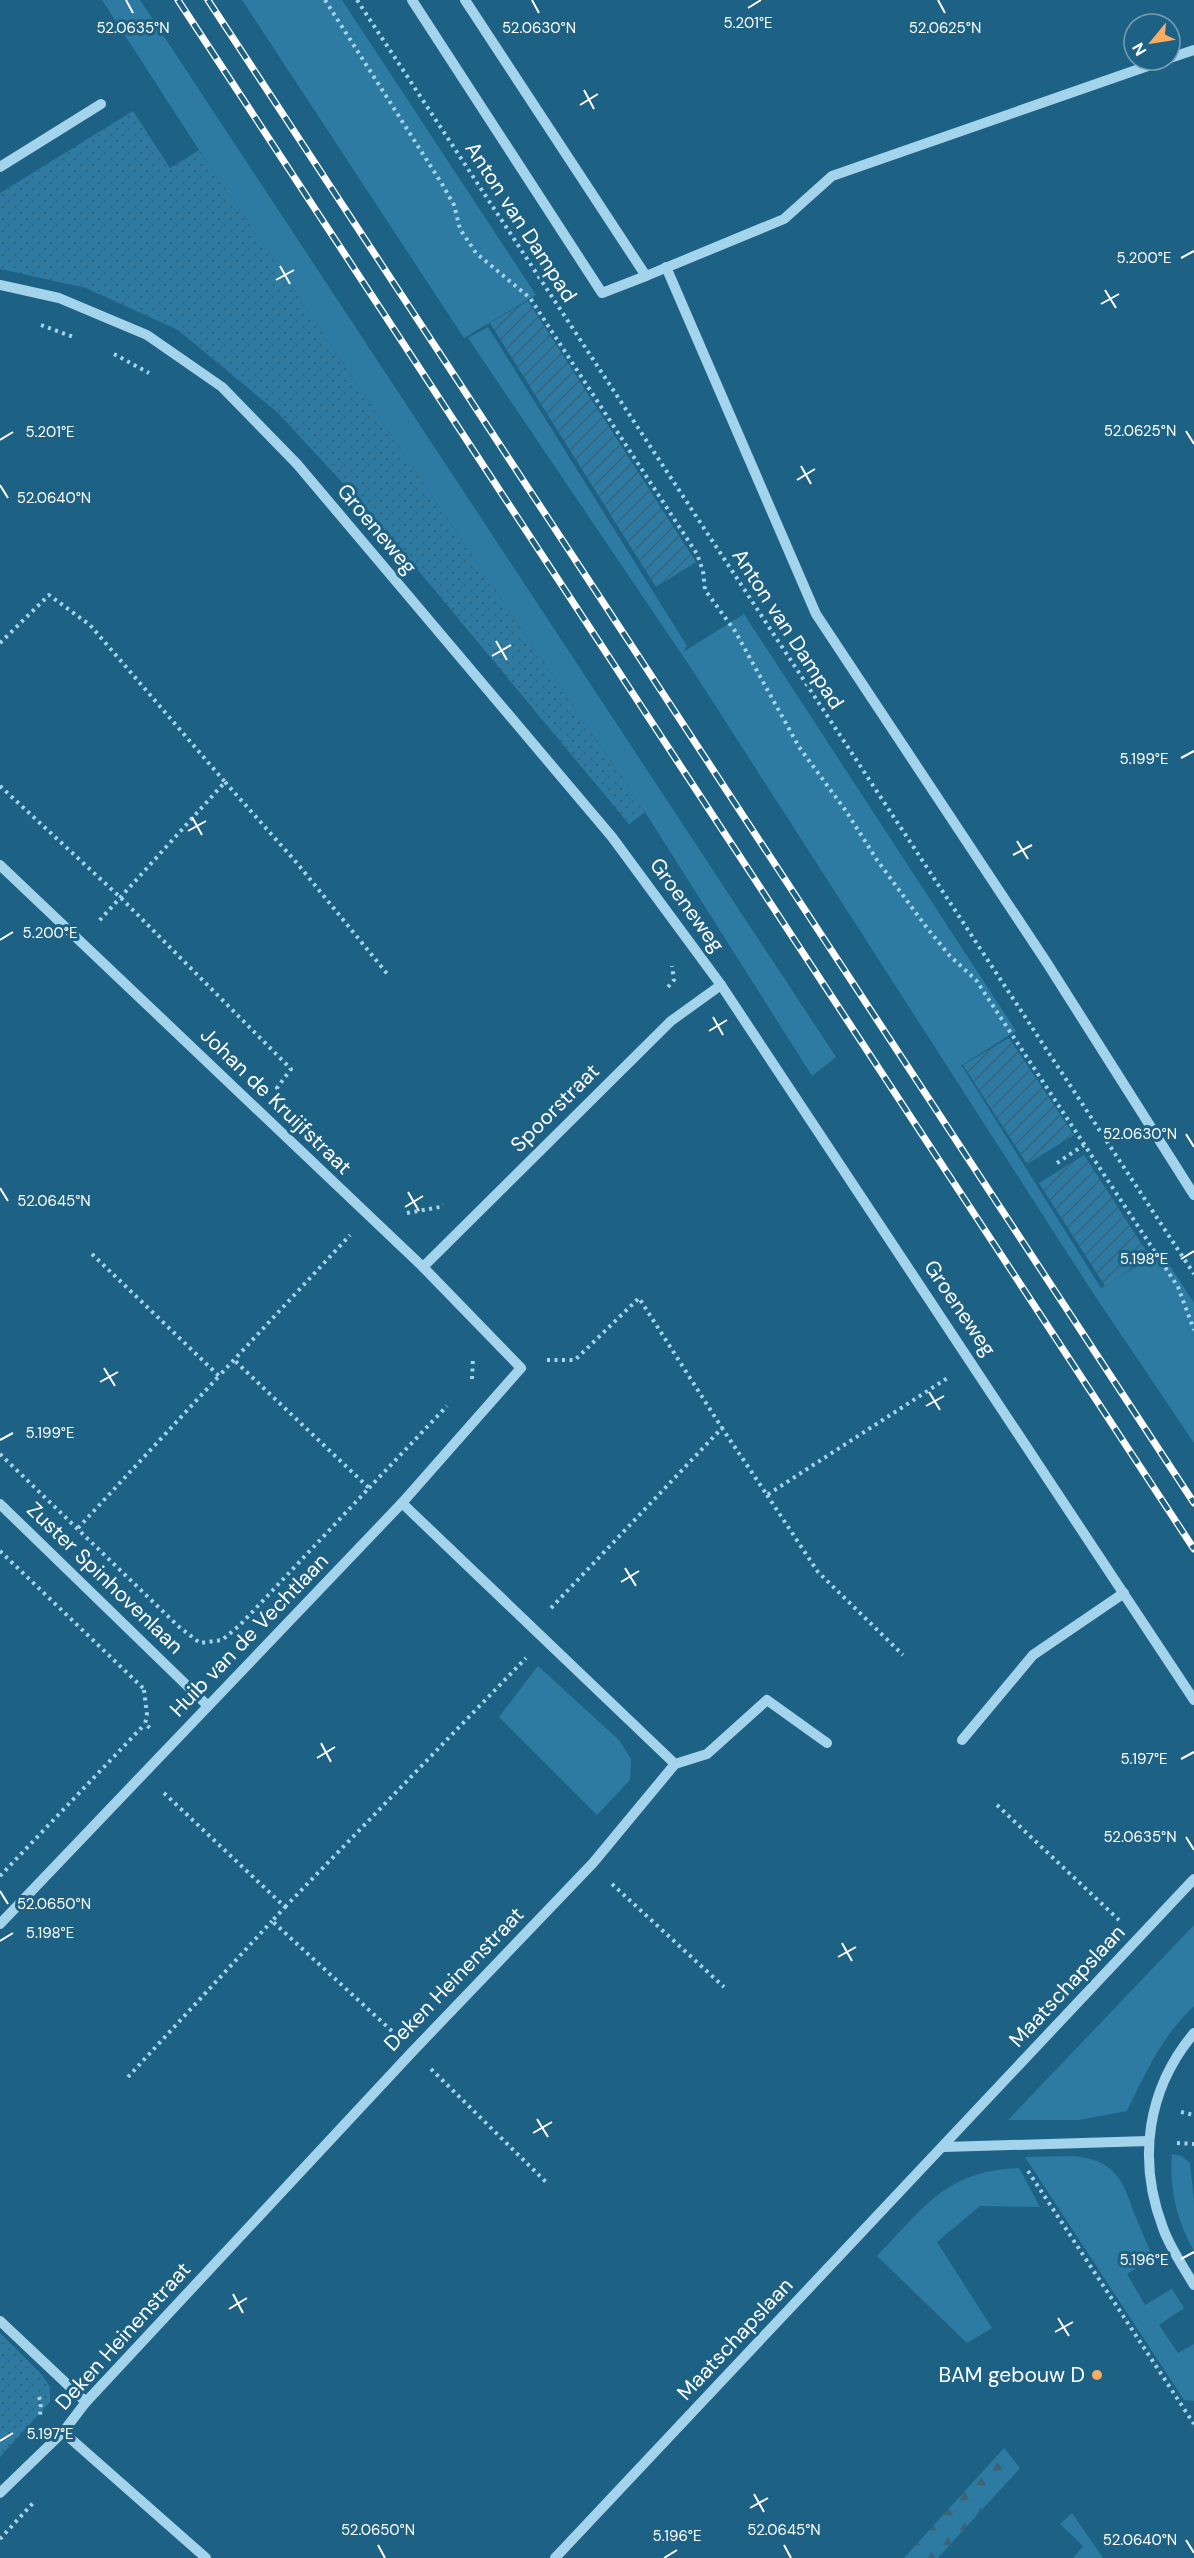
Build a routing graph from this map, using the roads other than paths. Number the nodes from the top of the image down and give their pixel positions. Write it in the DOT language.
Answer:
graph roads {
  1 [pos="412,0"];
  2 [pos="465,0"];
  3 [pos="1131,72"];
  4 [pos="101,104"];
  5 [pos="0,167"];
  6 [pos="666,267"];
  7 [pos="646,276"];
  8 [pos="0,285"];
  9 [pos="0,865"];
  10 [pos="722,985"];
  11 [pos="1194,1195"];
  12 [pos="423,1267"];
  13 [pos="521,1368"];
  14 [pos="402,1503"];
  15 [pos="0,1504"];
  16 [pos="1124,1593"];
  17 [pos="1194,1700"];
  18 [pos="208,1706"];
  19 [pos="962,1740"];
  20 [pos="827,1743"];
  21 [pos="675,1764"];
  22 [pos="1194,1879"];
  23 [pos="0,1924"];
  24 [pos="1194,2033"];
  25 [pos="1149,2141"];
  26 [pos="944,2147"];
  27 [pos="1194,2284"];
  28 [pos="0,2321"];
  29 [pos="86,2402"];
  30 [pos="63,2432"];
  31 [pos="0,2493"];
  32 [pos="206,2558"];
  33 [pos="555,2558"];
  1 -- 7 [label="street"];
  2 -- 7 [label="street"];
  3 -- 6 [label="street"];
  4 -- 5 [label="street"];
  6 -- 7 [label="street"];
  6 -- 11 [label="street"];
  8 -- 10 [label="street, Groeneweg"];
  9 -- 12 [label="street, Johan de Kruijfstraat"];
  10 -- 12 [label="street, Spoorstraat"];
  10 -- 16 [label="street, Groeneweg"];
  12 -- 13 [label="street, Johan de Kruijfstraat"];
  13 -- 14 [label="street, Huib van de Vechtlaan"];
  14 -- 18 [label="street, Huib van de Vechtlaan"];
  14 -- 21 [label="street"];
  15 -- 18 [label="street, Zuster Spinhovenlaan"];
  16 -- 17 [label="street, Groeneweg"];
  16 -- 19 [label="street"];
  18 -- 23 [label="street, Huib van de Vechtlaan"];
  20 -- 21 [label="street"];
  21 -- 29 [label="street, Deken Heinenstraat"];
  22 -- 26 [label="street, Maatschapslaan"];
  24 -- 25 [label="street"];
  25 -- 26 [label="street"];
  25 -- 27 [label="street"];
  26 -- 33 [label="street, Maatschapslaan"];
  28 -- 29 [label="street"];
  29 -- 30 [label="street, Deken Heinenstraat"];
  30 -- 31 [label="street, Deken Heinenstraat"];
  30 -- 32 [label="street"];
}
